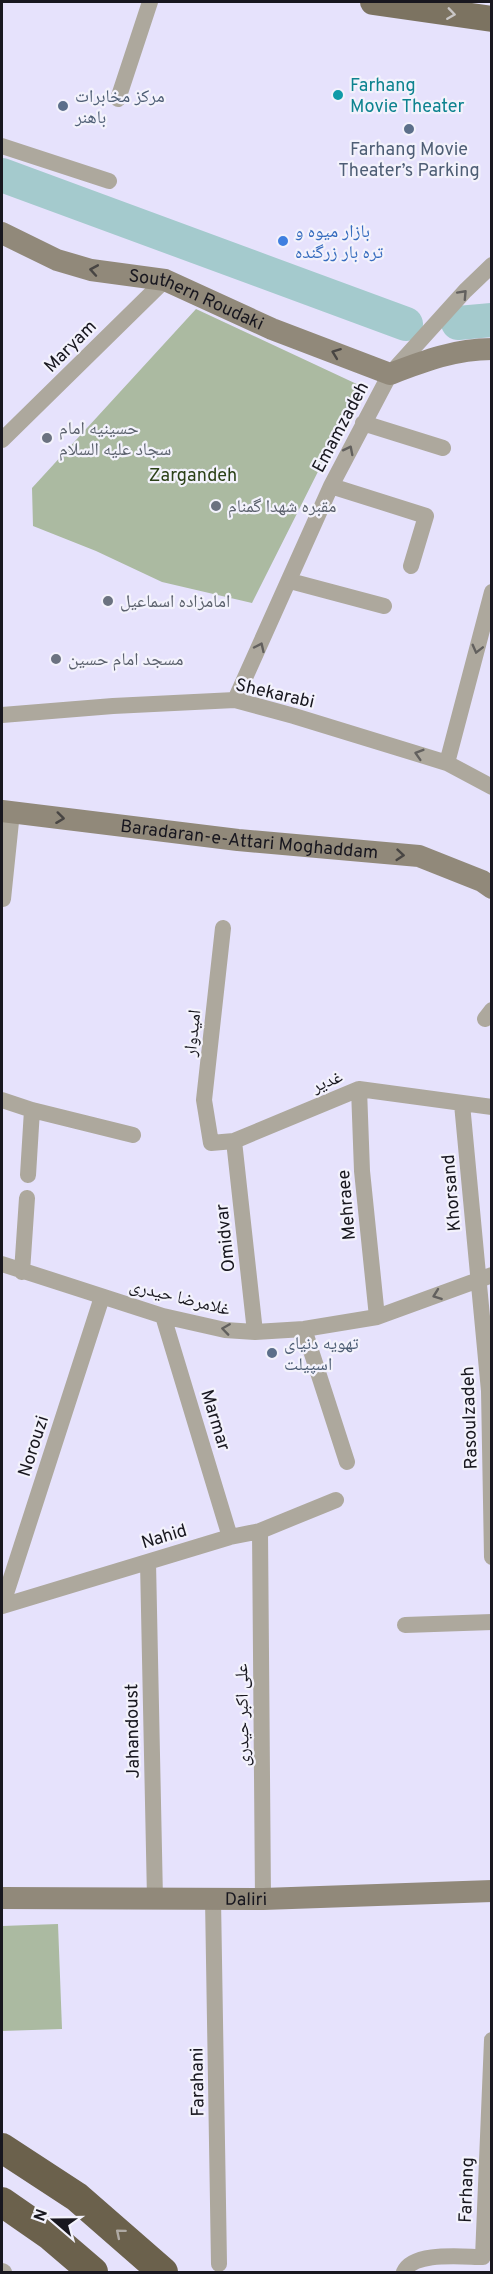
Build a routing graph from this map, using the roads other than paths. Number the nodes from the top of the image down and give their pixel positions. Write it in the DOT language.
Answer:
graph roads {
  1 [pos="150,2"];
  2 [pos="373,2"];
  3 [pos="492,19"];
  4 [pos="118,99"];
  5 [pos="2,146"];
  6 [pos="109,181"];
  7 [pos="2,234"];
  8 [pos="492,265"];
  9 [pos="165,280"];
  10 [pos="492,349"];
  11 [pos="390,374"];
  12 [pos="363,423"];
  13 [pos="2,440"];
  14 [pos="443,448"];
  15 [pos="331,486"];
  16 [pos="411,566"];
  17 [pos="290,581"];
  18 [pos="492,592"];
  19 [pos="384,606"];
  20 [pos="235,700"];
  21 [pos="2,715"];
  22 [pos="447,763"];
  23 [pos="492,787"];
  24 [pos="7,812"];
  25 [pos="488,880"];
  26 [pos="3,899"];
  27 [pos="223,928"];
  28 [pos="359,1089"];
  29 [pos="2,1100"];
  30 [pos="462,1104"];
  31 [pos="492,1107"];
  32 [pos="32,1110"];
  33 [pos="133,1135"];
  34 [pos="234,1141"];
  35 [pos="211,1143"];
  36 [pos="28,1175"];
  37 [pos="27,1198"];
  38 [pos="2,1264"];
  39 [pos="22,1272"];
  40 [pos="485,1277"];
  41 [pos="102,1297"];
  42 [pos="163,1316"];
  43 [pos="377,1317"];
  44 [pos="304,1329"];
  45 [pos="255,1332"];
  46 [pos="347,1462"];
  47 [pos="491,1467"];
  48 [pos="336,1500"];
  49 [pos="260,1531"];
  50 [pos="230,1537"];
  51 [pos="492,1557"];
  52 [pos="148,1562"];
  53 [pos="2,1606"];
  54 [pos="492,1622"];
  55 [pos="405,1625"];
  56 [pos="492,1891"];
  57 [pos="2,1898"];
  58 [pos="155,1899"];
  59 [pos="213,1899"];
  60 [pos="263,1899"];
  61 [pos="492,2040"];
  62 [pos="2,2148"];
  63 [pos="2,2202"];
  64 [pos="219,2264"];
  65 [pos="93,2272"];
  66 [pos="163,2272"];
  67 [pos="404,2272"];
  1 -- 4 [label="street"];
  2 -- 3 [label="main road, one-way"];
  5 -- 6 [label="street"];
  9 -- 7 [label="street, Southern Roudaki, one-way"];
  11 -- 8 [label="street, Emamzadeh, one-way"];
  11 -- 9 [label="street, Southern Roudaki, one-way"];
  9 -- 13 [label="street, Maryam"];
  10 -- 11 [label="street"];
  11 -- 12 [label="street, Emamzadeh"];
  12 -- 14 [label="street"];
  15 -- 12 [label="street, Emamzadeh, one-way"];
  15 -- 16 [label="street"];
  15 -- 17 [label="street, Emamzadeh"];
  17 -- 19 [label="street"];
  20 -- 17 [label="street, Emamzadeh, one-way"];
  18 -- 22 [label="street, one-way"];
  20 -- 21 [label="street, Shekarabi"];
  22 -- 20 [label="street, Shekarabi, one-way"];
  22 -- 23 [label="street, Shekarabi"];
  24 -- 25 [label="street, Baradaran-e-Attari Moghaddam, one-way"];
  24 -- 26 [label="street"];
  27 -- 35 [label="street, امیدوار"];
  28 -- 30 [label="street, غدیر"];
  28 -- 34 [label="street, غدیر"];
  28 -- 43 [label="street, Mehraee"];
  29 -- 32 [label="street"];
  30 -- 31 [label="street, غدیر"];
  30 -- 40 [label="street, Khorsand"];
  32 -- 33 [label="street"];
  32 -- 36 [label="street"];
  34 -- 35 [label="street, غدیر"];
  34 -- 45 [label="street, Omidvar"];
  37 -- 39 [label="street"];
  38 -- 39 [label="street, غلامرضا حیدری"];
  39 -- 41 [label="street, غلامرضا حیدری"];
  40 -- 43 [label="street, غلامرضا حیدری, one-way"];
  40 -- 47 [label="street, Rasoulzadeh"];
  41 -- 42 [label="street, غلامرضا حیدری"];
  41 -- 53 [label="street, Norouzi"];
  45 -- 42 [label="street, غلامرضا حیدری, one-way"];
  42 -- 50 [label="street, Marmar"];
  43 -- 44 [label="street, غلامرضا حیدری"];
  44 -- 45 [label="street, غلامرضا حیدری"];
  44 -- 46 [label="street"];
  47 -- 51 [label="street, Rasoulzadeh"];
  48 -- 49 [label="street, Nahid"];
  49 -- 50 [label="street, Nahid"];
  49 -- 60 [label="street, علی اکبر حیدری"];
  50 -- 52 [label="street, Nahid"];
  52 -- 53 [label="street, Nahid"];
  52 -- 58 [label="street, Jahandoust"];
  54 -- 55 [label="street"];
  56 -- 60 [label="street, Daliri"];
  57 -- 58 [label="street, Daliri"];
  58 -- 59 [label="street, Daliri"];
  59 -- 60 [label="street, Daliri"];
  59 -- 64 [label="street, Farahani"];
  61 -- 67 [label="street, Farhang"];
  66 -- 62 [label="highway, one-way"];
  63 -- 65 [label="highway"];
}
